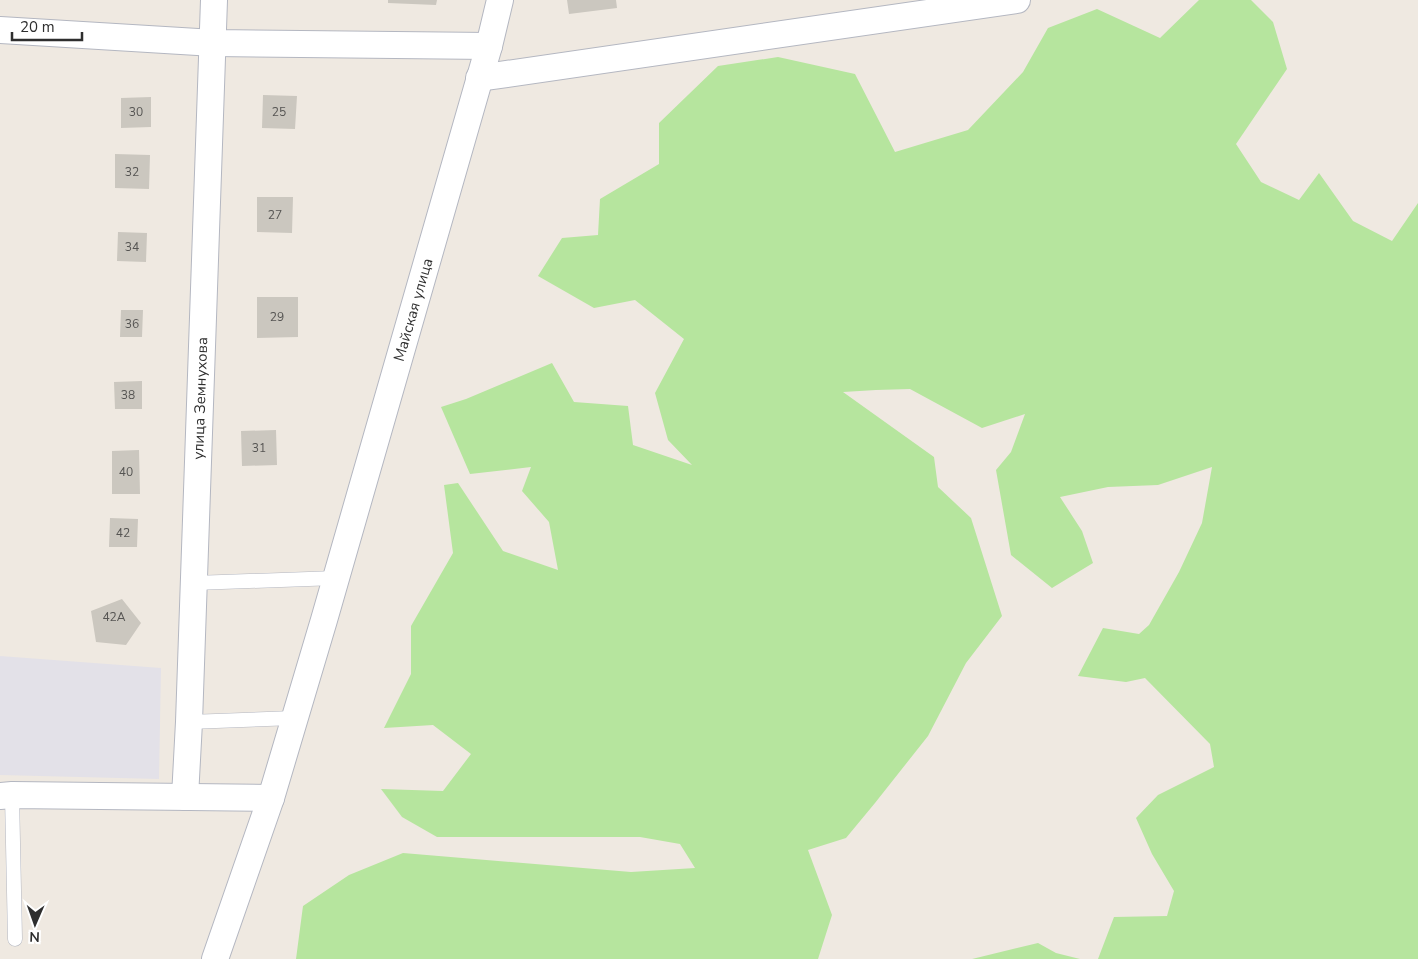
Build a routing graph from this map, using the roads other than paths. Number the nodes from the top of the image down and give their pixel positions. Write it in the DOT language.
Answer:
graph roads {
  1 [pos="214,0"];
  2 [pos="500,0"];
  3 [pos="1017,0"];
  4 [pos="0,30"];
  5 [pos="214,43"];
  6 [pos="489,46"];
  7 [pos="480,78"];
  8 [pos="336,578"];
  9 [pos="194,583"];
  10 [pos="294,718"];
  11 [pos="189,722"];
  12 [pos="6,795"];
  13 [pos="185,797"];
  14 [pos="270,798"];
  15 [pos="15,939"];
  16 [pos="215,959"];
  1 -- 5 [label="street, улица Земнухова"];
  2 -- 6 [label="street, Майская улица"];
  3 -- 7 [label="street"];
  4 -- 5 [label="street"];
  5 -- 6 [label="street"];
  5 -- 9 [label="street, улица Земнухова"];
  6 -- 7 [label="street, Майская улица"];
  7 -- 8 [label="street, Майская улица"];
  8 -- 9 [label="lane"];
  8 -- 10 [label="street, Майская улица"];
  9 -- 11 [label="street, улица Земнухова"];
  10 -- 11 [label="lane"];
  10 -- 14 [label="street, Майская улица"];
  11 -- 13 [label="street, улица Земнухова"];
  12 -- 13 [label="street"];
  12 -- 15 [label="lane"];
  13 -- 14 [label="street"];
  14 -- 16 [label="street, Майская улица"];
}
